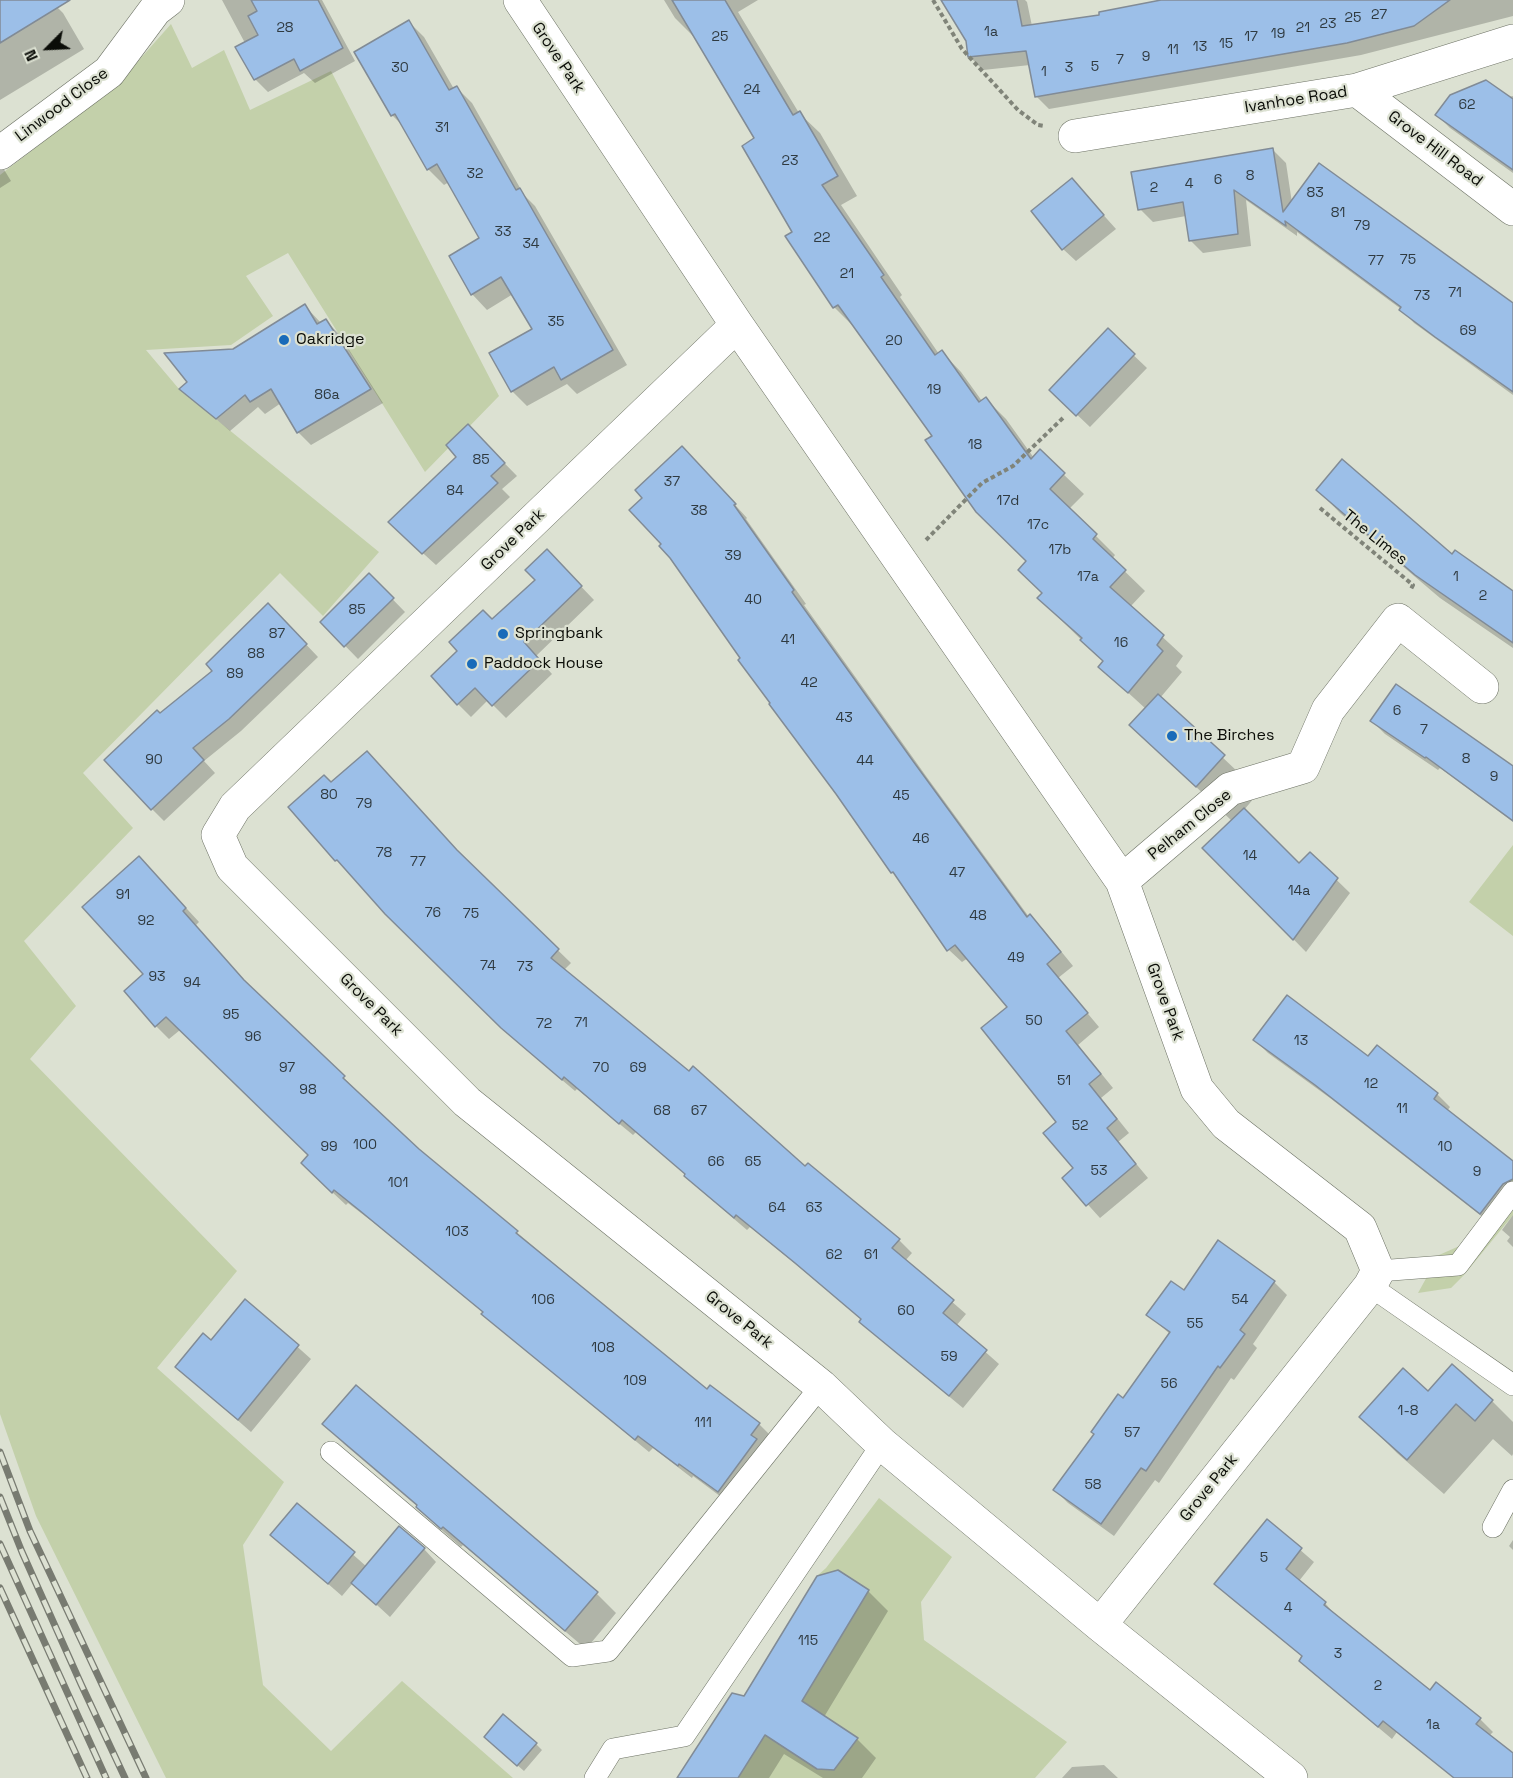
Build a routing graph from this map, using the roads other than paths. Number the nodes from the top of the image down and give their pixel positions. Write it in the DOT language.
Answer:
graph roads {
  1 [pos="168,0"];
  2 [pos="520,0"];
  3 [pos="1513,41"];
  4 [pos="1357,90"];
  5 [pos="1075,135"];
  6 [pos="0,153"];
  7 [pos="1513,209"];
  8 [pos="737,325"];
  9 [pos="1482,687"];
  10 [pos="1122,881"];
  11 [pos="1513,1192"];
  12 [pos="1374,1278"];
  13 [pos="1513,1385"];
  14 [pos="821,1386"];
  15 [pos="882,1444"];
  16 [pos="331,1452"];
  17 [pos="1513,1490"];
  18 [pos="1493,1527"];
  19 [pos="1100,1625"];
  20 [pos="595,1778"];
  21 [pos="1291,1778"];
  1 -- 6 [label="street, Linwood Close"];
  2 -- 8 [label="street, Grove Park"];
  3 -- 4 [label="street, Ivanhoe Road"];
  4 -- 5 [label="street, Ivanhoe Road"];
  4 -- 7 [label="street, Grove Hill Road"];
  8 -- 10 [label="street, Grove Park"];
  8 -- 14 [label="street, Grove Park"];
  9 -- 10 [label="street, Pelham Close"];
  10 -- 12 [label="street, Grove Park"];
  11 -- 12 [label="lane"];
  12 -- 13 [label="lane"];
  12 -- 19 [label="street, Grove Park"];
  14 -- 15 [label="street, Grove Park"];
  14 -- 16 [label="lane"];
  15 -- 19 [label="street, Grove Park"];
  15 -- 20 [label="lane"];
  17 -- 18 [label="lane"];
  19 -- 21 [label="street, Grove Park"];
}
